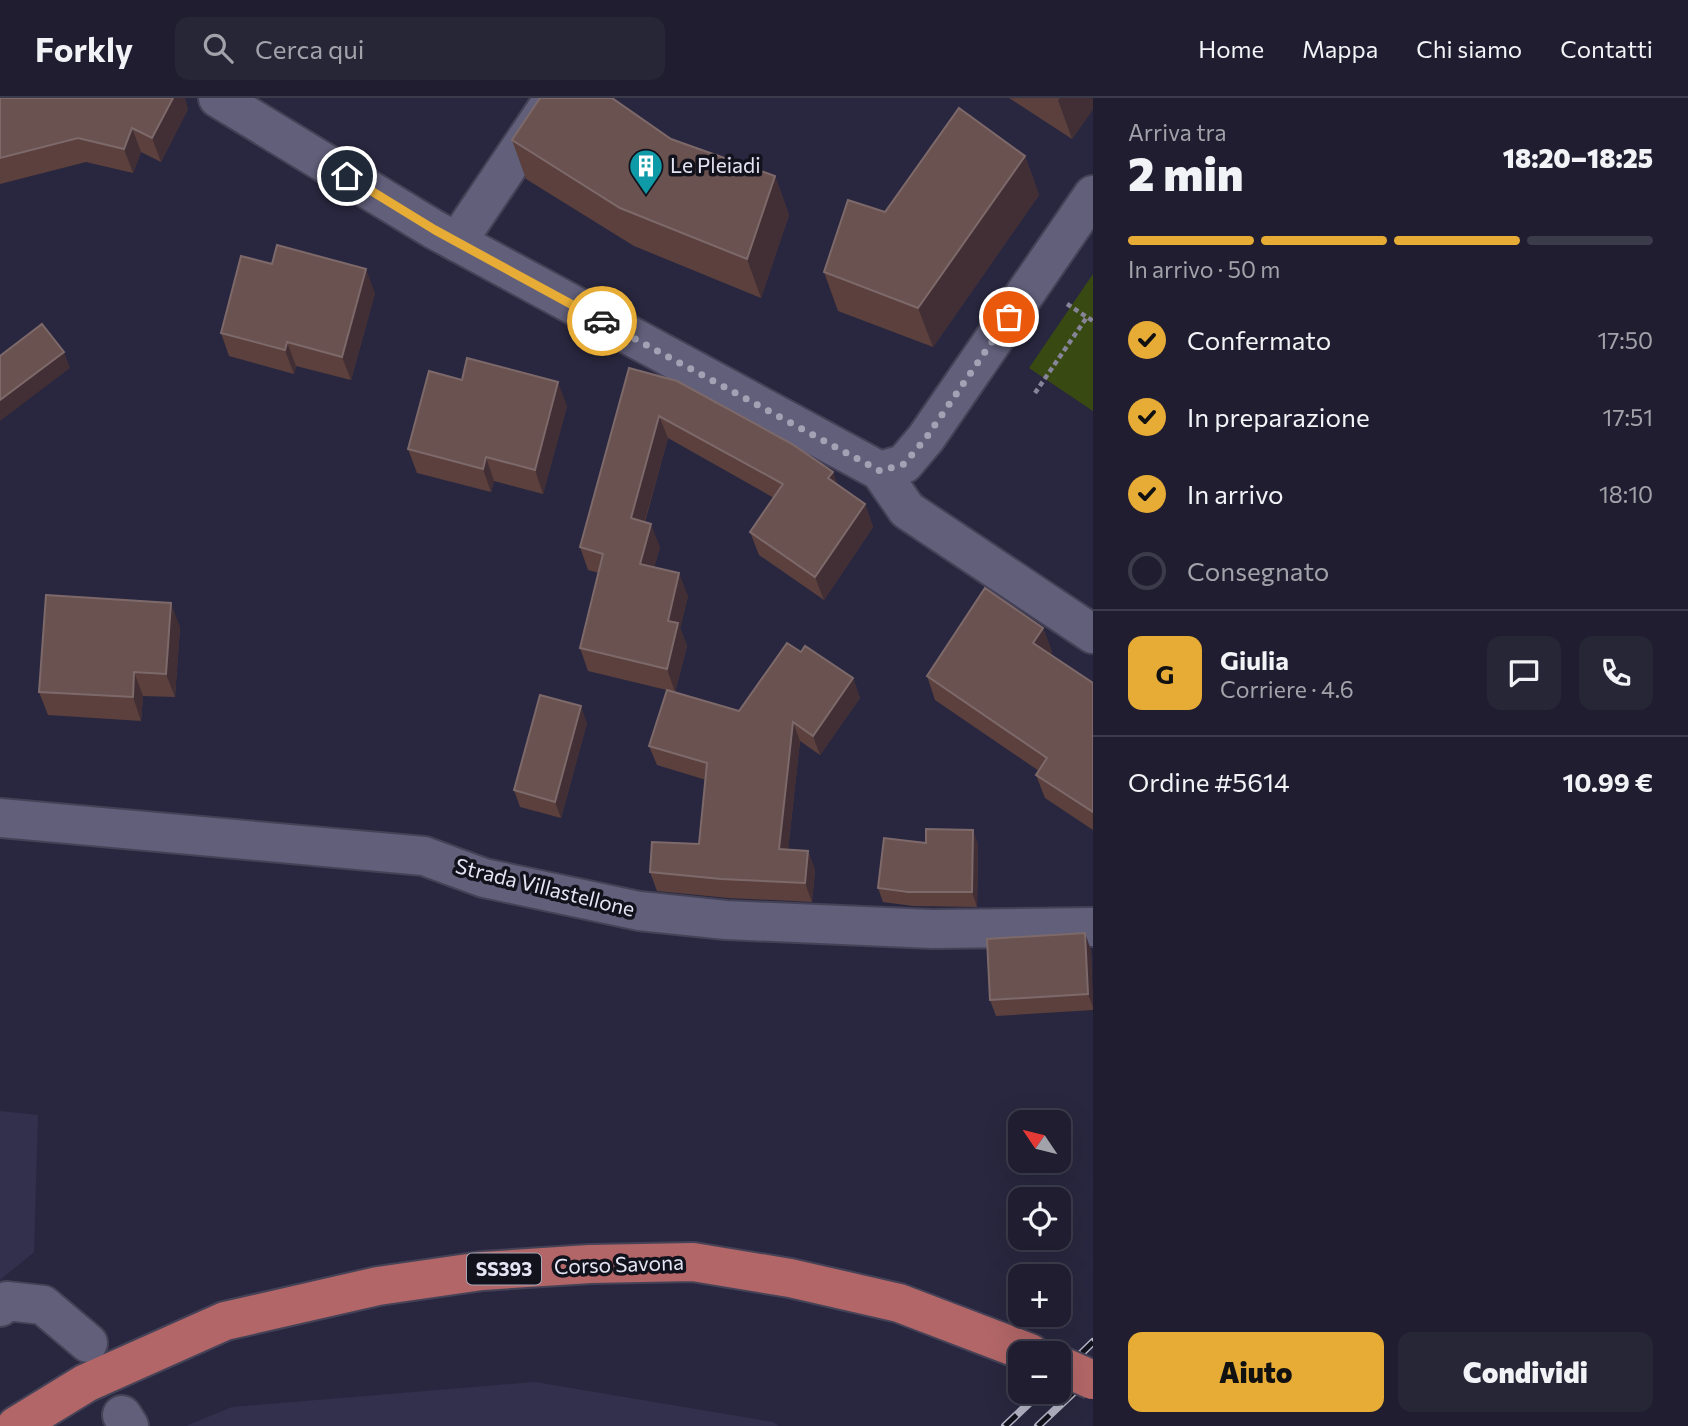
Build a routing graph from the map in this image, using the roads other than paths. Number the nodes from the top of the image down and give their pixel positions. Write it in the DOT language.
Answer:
graph roads {
  1 [pos="218,98"];
  2 [pos="554,98"];
  3 [pos="1093,195"];
  4 [pos="457,242"];
  5 [pos="880,471"];
  6 [pos="1093,634"];
  7 [pos="0,818"];
  8 [pos="1093,927"];
  9 [pos="0,1307"];
  10 [pos="88,1343"];
  11 [pos="1008,1344"];
  12 [pos="1071,1370"];
  13 [pos="1093,1380"];
  14 [pos="16,1426"];
  1 -- 4 [label="street"];
  2 -- 4 [label="street"];
  3 -- 5 [label="street"];
  4 -- 5 [label="street"];
  5 -- 6 [label="street"];
  7 -- 8 [label="street, Strada Villastellone"];
  9 -- 10 [label="street"];
  11 -- 14 [label="main road, Corso Savona / SS393"];
  12 -- 13 [label="main road, bridge"];
}
